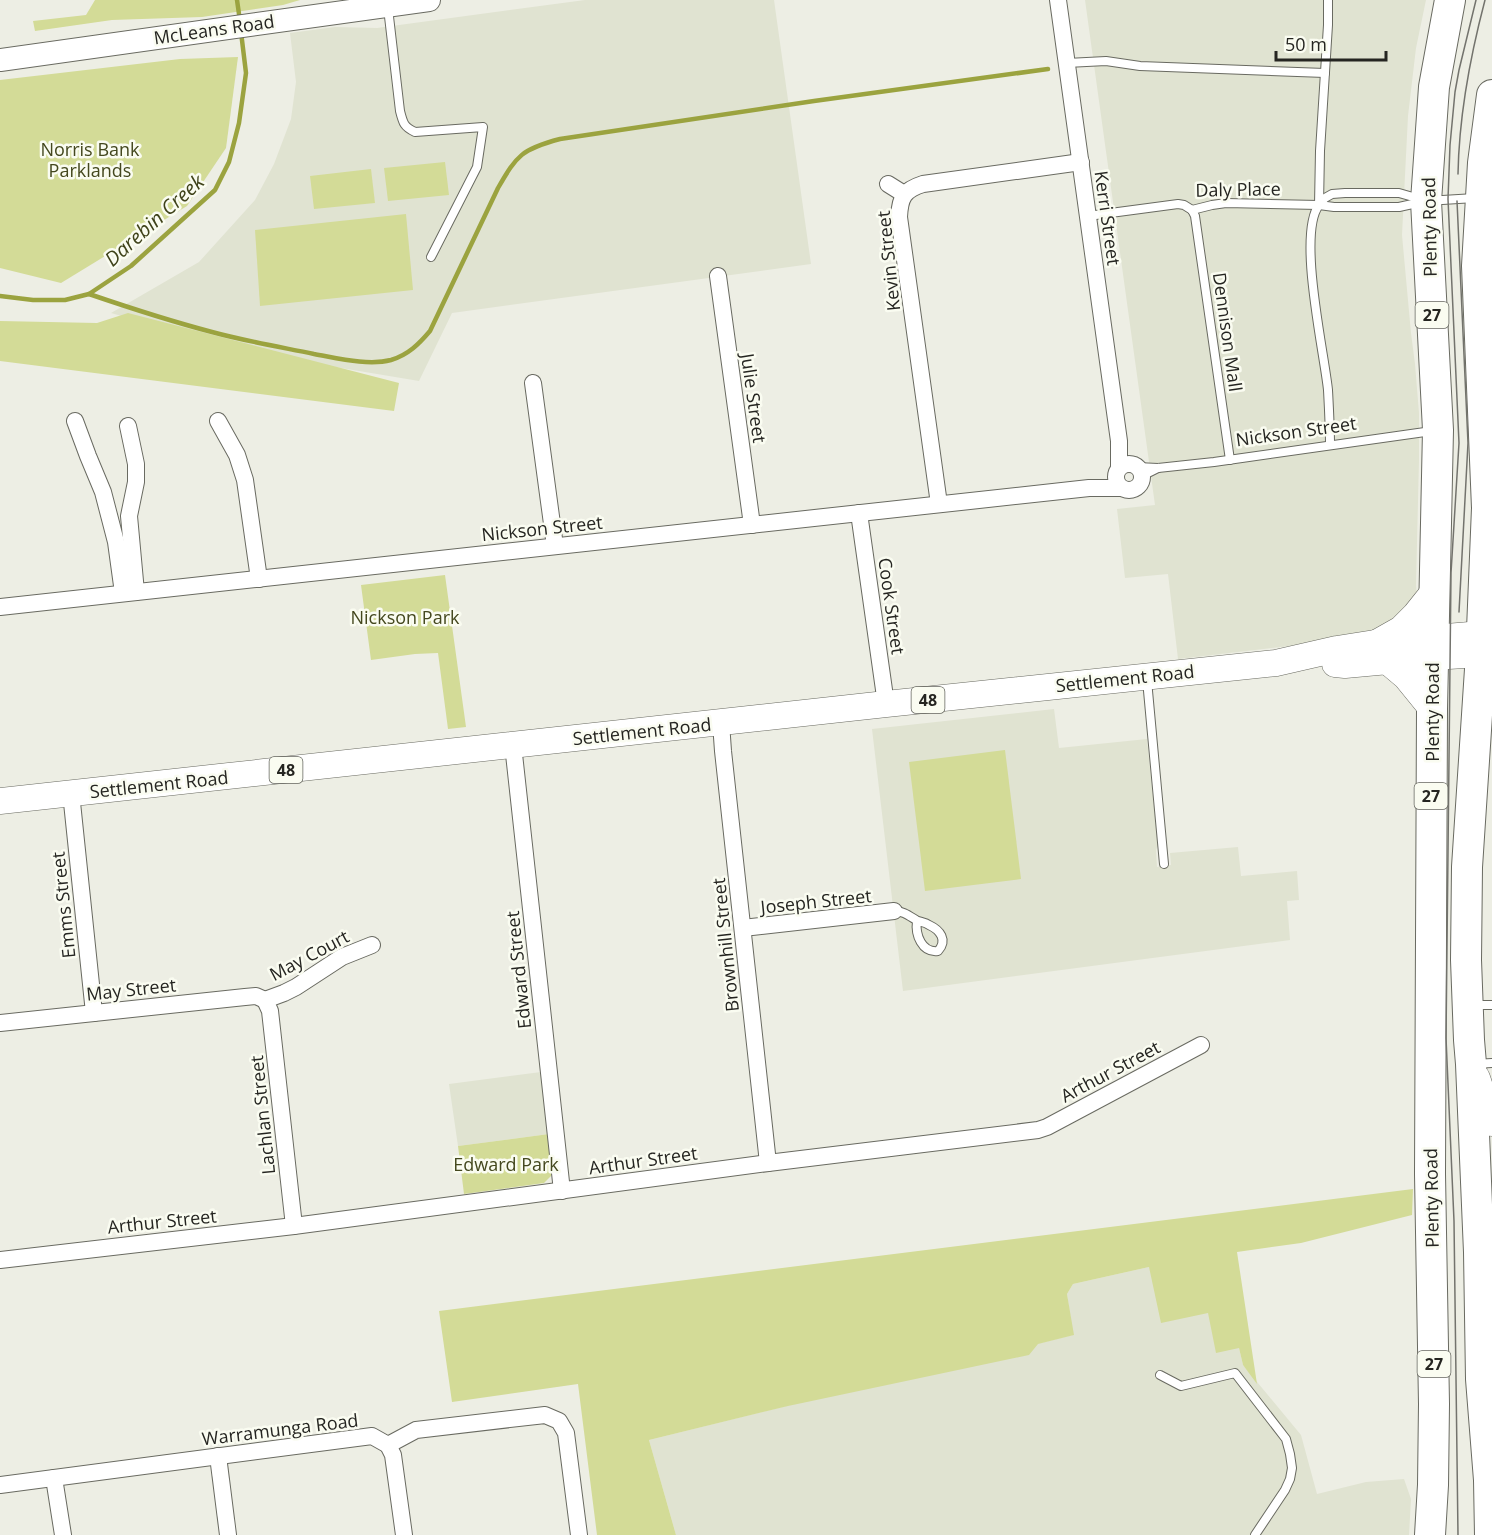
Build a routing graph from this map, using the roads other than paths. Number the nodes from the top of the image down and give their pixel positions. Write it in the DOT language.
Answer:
graph roads {
  1 [pos="429,0"];
  2 [pos="1058,0"];
  3 [pos="1328,0"];
  4 [pos="1450,0"];
  5 [pos="387,6"];
  6 [pos="0,60"];
  7 [pos="1067,63"];
  8 [pos="1325,73"];
  9 [pos="1492,95"];
  10 [pos="1081,162"];
  11 [pos="888,184"];
  12 [pos="904,194"];
  13 [pos="1426,201"];
  14 [pos="1318,205"];
  15 [pos="1192,210"];
  16 [pos="1089,216"];
  17 [pos="1482,217"];
  18 [pos="430,257"];
  19 [pos="1477,266"];
  20 [pos="718,276"];
  21 [pos="1432,323"];
  22 [pos="1486,359"];
  23 [pos="533,383"];
  24 [pos="75,421"];
  25 [pos="218,421"];
  26 [pos="128,426"];
  27 [pos="1438,430"];
  28 [pos="1330,446"];
  29 [pos="1230,460"];
  30 [pos="1127,473"];
  31 [pos="939,504"];
  32 [pos="859,513"];
  33 [pos="752,525"];
  34 [pos="555,546"];
  35 [pos="259,579"];
  36 [pos="1488,586"];
  37 [pos="1435,590"];
  38 [pos="130,593"];
  39 [pos="0,607"];
  40 [pos="1487,644"];
  41 [pos="1433,648"];
  42 [pos="1381,652"];
  43 [pos="1146,676"];
  44 [pos="886,704"];
  45 [pos="1432,709"];
  46 [pos="721,723"];
  47 [pos="513,745"];
  48 [pos="71,793"];
  49 [pos="0,801"];
  50 [pos="1164,864"];
  51 [pos="894,911"];
  52 [pos="917,921"];
  53 [pos="742,928"];
  54 [pos="372,945"];
  55 [pos="265,1000"];
  56 [pos="1480,1005"];
  57 [pos="94,1013"];
  58 [pos="0,1023"];
  59 [pos="1201,1045"];
  60 [pos="1482,1063"];
  61 [pos="1492,1124"];
  62 [pos="768,1163"];
  63 [pos="1484,1181"];
  64 [pos="1430,1184"];
  65 [pos="562,1191"];
  66 [pos="1492,1222"];
  67 [pos="294,1226"];
  68 [pos="1479,1252"];
  69 [pos="0,1260"];
  70 [pos="1160,1375"];
  71 [pos="388,1445"];
  72 [pos="218,1456"];
  73 [pos="54,1478"];
  74 [pos="0,1485"];
  75 [pos="1258,1534"];
  76 [pos="63,1535"];
  77 [pos="228,1535"];
  78 [pos="404,1535"];
  79 [pos="579,1535"];
  80 [pos="1430,1535"];
  81 [pos="1490,1535"];
  1 -- 5 [label="street, McLeans Road"];
  2 -- 7 [label="street, Kerri Street"];
  3 -- 8 [label="lane"];
  4 -- 13 [label="highway, Plenty Road / 27"];
  5 -- 6 [label="street, McLeans Road"];
  5 -- 18 [label="lane"];
  7 -- 8 [label="lane"];
  7 -- 10 [label="street, Kerri Street"];
  8 -- 14 [label="lane"];
  9 -- 17 [label="highway, 27"];
  10 -- 12 [label="street, Kevin Street"];
  10 -- 16 [label="street, Kerri Street"];
  11 -- 12 [label="street"];
  12 -- 31 [label="street, Kevin Street"];
  13 -- 14 [label="lane, Daly Place"];
  13 -- 14 [label="lane, Daly Place"];
  13 -- 17 [label="lane, Daly Place"];
  13 -- 21 [label="highway, Plenty Road / 27"];
  14 -- 15 [label="lane, Daly Place"];
  14 -- 28 [label="lane"];
  15 -- 16 [label="lane, Daly Place"];
  15 -- 29 [label="lane, Dennison Mall"];
  16 -- 30 [label="street, Kerri Street"];
  17 -- 19 [label="highway, 27"];
  19 -- 21 [label="highway"];
  19 -- 22 [label="highway, 27"];
  20 -- 33 [label="street, Julie Street"];
  21 -- 27 [label="highway, Plenty Road / 27"];
  22 -- 36 [label="highway, 27"];
  23 -- 34 [label="street"];
  24 -- 38 [label="street"];
  25 -- 35 [label="street"];
  26 -- 38 [label="street"];
  27 -- 28 [label="lane, Nickson Street"];
  27 -- 37 [label="highway, Plenty Road / 27"];
  28 -- 29 [label="lane, Nickson Street"];
  29 -- 30 [label="lane, Nickson Street"];
  30 -- 31 [label="street, Nickson Street"];
  31 -- 32 [label="street, Nickson Street"];
  32 -- 33 [label="street, Nickson Street"];
  32 -- 44 [label="street, Cook Street"];
  33 -- 34 [label="street, Nickson Street"];
  34 -- 35 [label="street, Nickson Street"];
  35 -- 38 [label="street, Nickson Street"];
  36 -- 40 [label="highway, 27"];
  37 -- 41 [label="highway, Plenty Road / 27"];
  37 -- 42 [label="main road"];
  38 -- 39 [label="street, Nickson Street"];
  40 -- 41 [label="main road, Settlement Road"];
  40 -- 56 [label="highway, 27"];
  41 -- 42 [label="main road, Settlement Road / 48"];
  41 -- 45 [label="highway, Plenty Road / 27"];
  42 -- 43 [label="main road, Settlement Road / 48"];
  42 -- 45 [label="main road"];
  43 -- 44 [label="main road, Settlement Road / 48"];
  43 -- 50 [label="lane"];
  44 -- 46 [label="main road, Settlement Road / 48"];
  45 -- 64 [label="highway, Plenty Road / 27"];
  46 -- 47 [label="main road, Settlement Road / 48"];
  46 -- 53 [label="street, Brownhill Street"];
  47 -- 48 [label="main road, Settlement Road / 48"];
  47 -- 65 [label="street, Edward Street"];
  48 -- 49 [label="main road, Settlement Road / 48"];
  48 -- 57 [label="street, Emms Street"];
  51 -- 52 [label="lane"];
  51 -- 53 [label="street, Joseph Street"];
  53 -- 62 [label="street, Brownhill Street"];
  54 -- 55 [label="street, May Court"];
  55 -- 57 [label="street, May Street"];
  55 -- 67 [label="street, Lachlan Street"];
  56 -- 60 [label="highway, 27"];
  57 -- 58 [label="street, May Street"];
  59 -- 62 [label="street, Arthur Street"];
  60 -- 61 [label="main road"];
  60 -- 63 [label="highway, 27"];
  62 -- 65 [label="street, Arthur Street"];
  63 -- 64 [label="highway"];
  63 -- 68 [label="highway, 27"];
  64 -- 80 [label="highway, Plenty Road / 27"];
  65 -- 67 [label="street, Arthur Street"];
  66 -- 68 [label="main road"];
  67 -- 69 [label="street, Arthur Street"];
  68 -- 81 [label="highway, 27"];
  70 -- 75 [label="lane"];
  71 -- 72 [label="street, Warramunga Road"];
  71 -- 78 [label="street"];
  71 -- 79 [label="street"];
  72 -- 73 [label="street, Warramunga Road"];
  72 -- 77 [label="street"];
  73 -- 74 [label="street, Warramunga Road"];
  73 -- 76 [label="street"];
}
